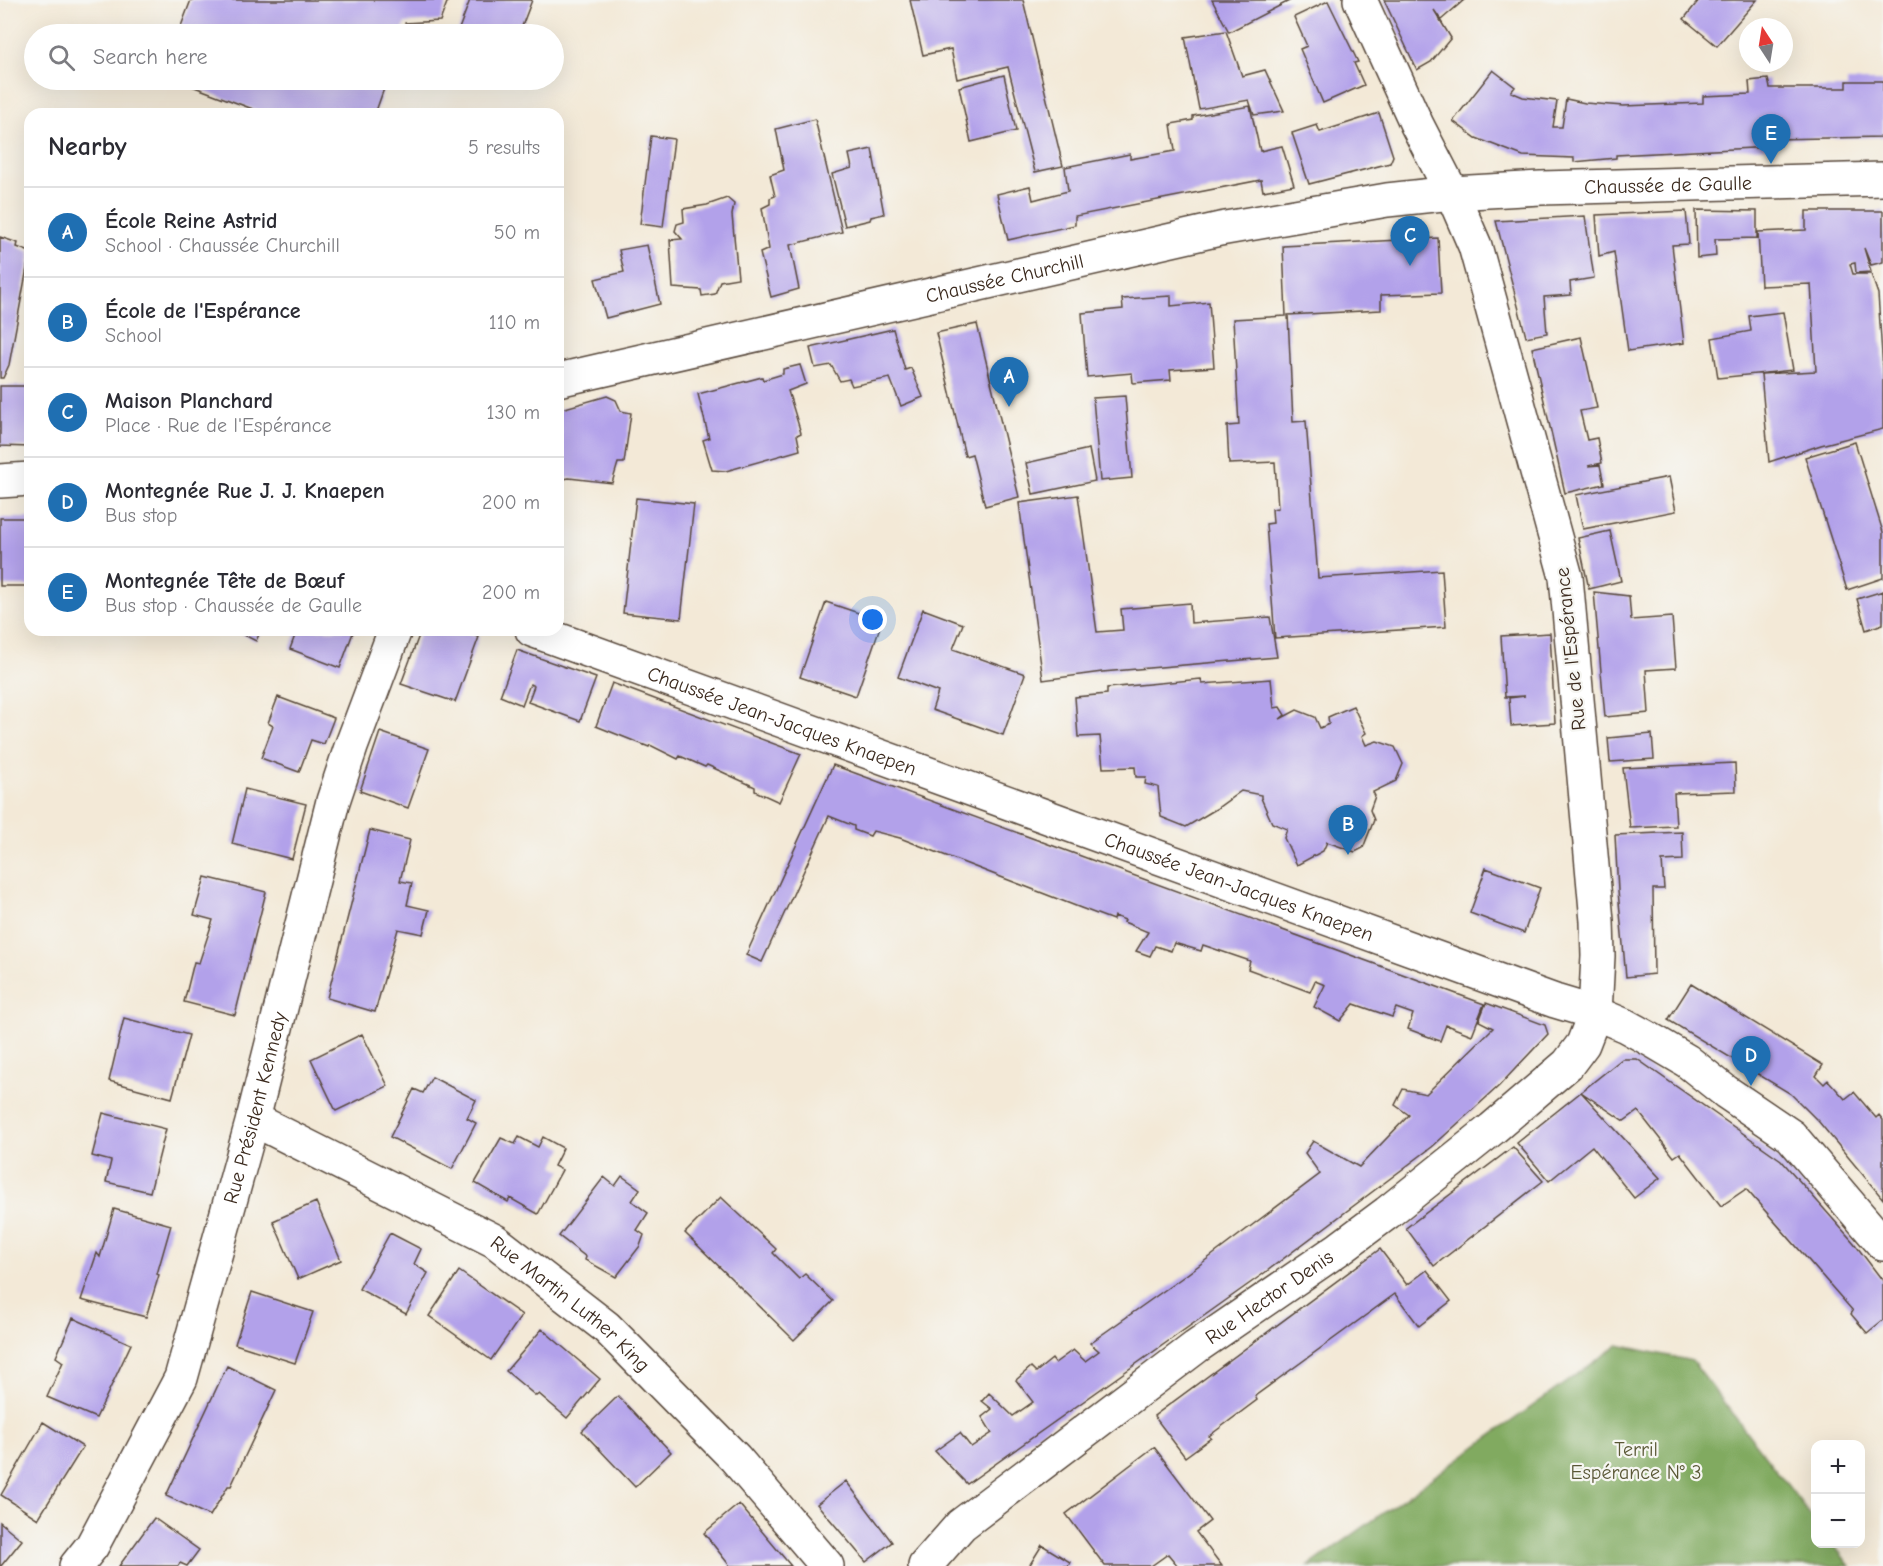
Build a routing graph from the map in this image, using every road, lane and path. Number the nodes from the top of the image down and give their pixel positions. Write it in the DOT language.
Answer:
graph roads {
  1 [pos="1360,0"];
  2 [pos="1883,179"];
  3 [pos="1452,193"];
  4 [pos="564,379"];
  5 [pos="24,479"];
  6 [pos="0,481"];
  7 [pos="393,636"];
  8 [pos="549,636"];
  9 [pos="1595,1013"];
  10 [pos="253,1119"];
  11 [pos="1883,1244"];
  12 [pos="76,1566"];
  13 [pos="827,1566"];
  14 [pos="926,1566"];
  1 -- 3 [label="street, Rue de l'Espérance"];
  2 -- 3 [label="street, Chaussée de Gaulle"];
  3 -- 4 [label="street, Chaussée Churchill"];
  3 -- 9 [label="street, Rue de l'Espérance"];
  5 -- 6 [label="street"];
  7 -- 10 [label="street, Rue Président Kennedy"];
  8 -- 9 [label="street, Chaussée Jean-Jacques Knaepen"];
  9 -- 11 [label="street, Chaussée Jean-Jacques Knaepen"];
  9 -- 14 [label="street, Rue Hector Denis"];
  10 -- 12 [label="street, Rue Président Kennedy"];
  10 -- 13 [label="street, Rue Martin Luther King"];
}
